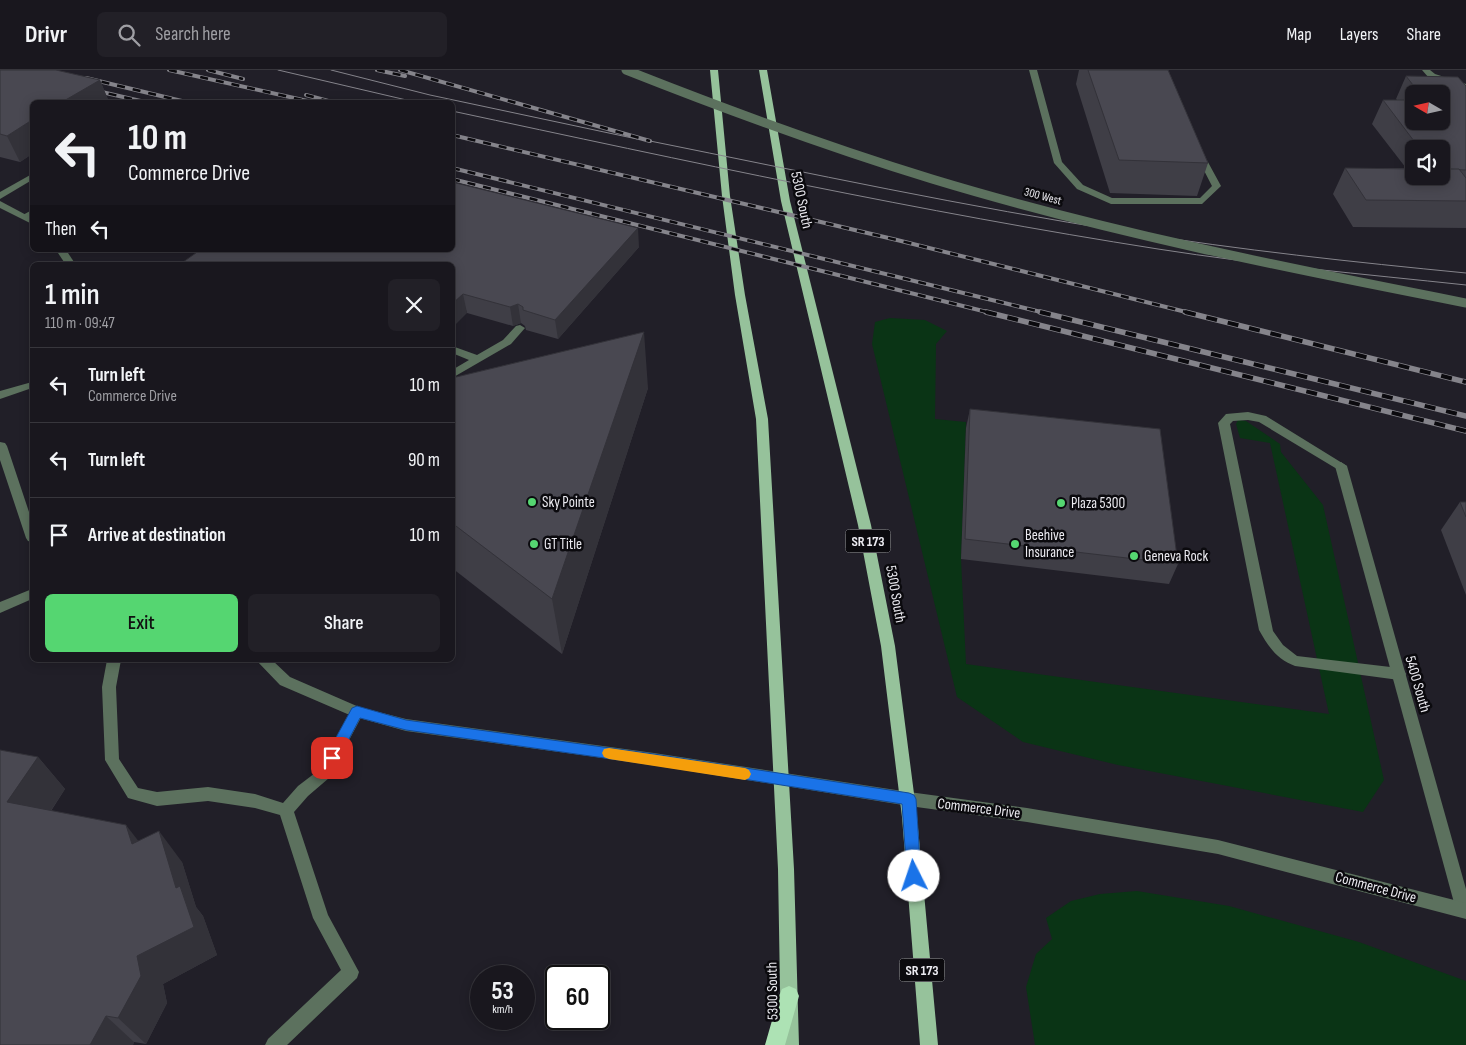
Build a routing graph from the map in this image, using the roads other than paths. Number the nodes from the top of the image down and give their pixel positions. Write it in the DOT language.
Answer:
graph roads {
  1 [pos="626,70"];
  2 [pos="714,70"];
  3 [pos="763,70"];
  4 [pos="1033,70"];
  5 [pos="1426,70"];
  6 [pos="1465,87"];
  7 [pos="1193,142"];
  8 [pos="30,178"];
  9 [pos="0,196"];
  10 [pos="0,204"];
  11 [pos="30,217"];
  12 [pos="1466,303"];
  13 [pos="520,328"];
  14 [pos="455,349"];
  15 [pos="479,360"];
  16 [pos="455,373"];
  17 [pos="30,386"];
  18 [pos="0,395"];
  19 [pos="0,445"];
  20 [pos="30,532"];
  21 [pos="30,595"];
  22 [pos="0,608"];
  23 [pos="114,662"];
  24 [pos="265,662"];
  25 [pos="1398,674"];
  26 [pos="357,712"];
  27 [pos="781,780"];
  28 [pos="909,799"];
  29 [pos="286,810"];
  30 [pos="1465,911"];
  31 [pos="790,996"];
  32 [pos="274,1045"];
  33 [pos="775,1045"];
  34 [pos="790,1045"];
  35 [pos="929,1045"];
  1 -- 12 [label="street, 300 West, bridge"];
  2 -- 27 [label="main road, 5300 South"];
  3 -- 28 [label="main road, 5300 South / SR 173"];
  4 -- 7 [label="street"];
  5 -- 6 [label="street"];
  8 -- 9 [label="street"];
  10 -- 11 [label="street"];
  13 -- 15 [label="street"];
  14 -- 15 [label="street"];
  15 -- 16 [label="street"];
  17 -- 18 [label="street"];
  19 -- 20 [label="street"];
  21 -- 22 [label="street"];
  23 -- 29 [label="street"];
  24 -- 26 [label="street, Commerce Drive"];
  25 -- 25 [label="street, 5400 South"];
  25 -- 30 [label="street, 5400 South"];
  26 -- 27 [label="street, Commerce Drive"];
  26 -- 29 [label="street"];
  27 -- 28 [label="street, Commerce Drive"];
  27 -- 31 [label="main road, 5300 South"];
  28 -- 30 [label="street, Commerce Drive"];
  28 -- 35 [label="main road, 5300 South / SR 173"];
  29 -- 32 [label="street"];
  31 -- 33 [label="highway"];
  31 -- 34 [label="main road, 5300 South"];
}
